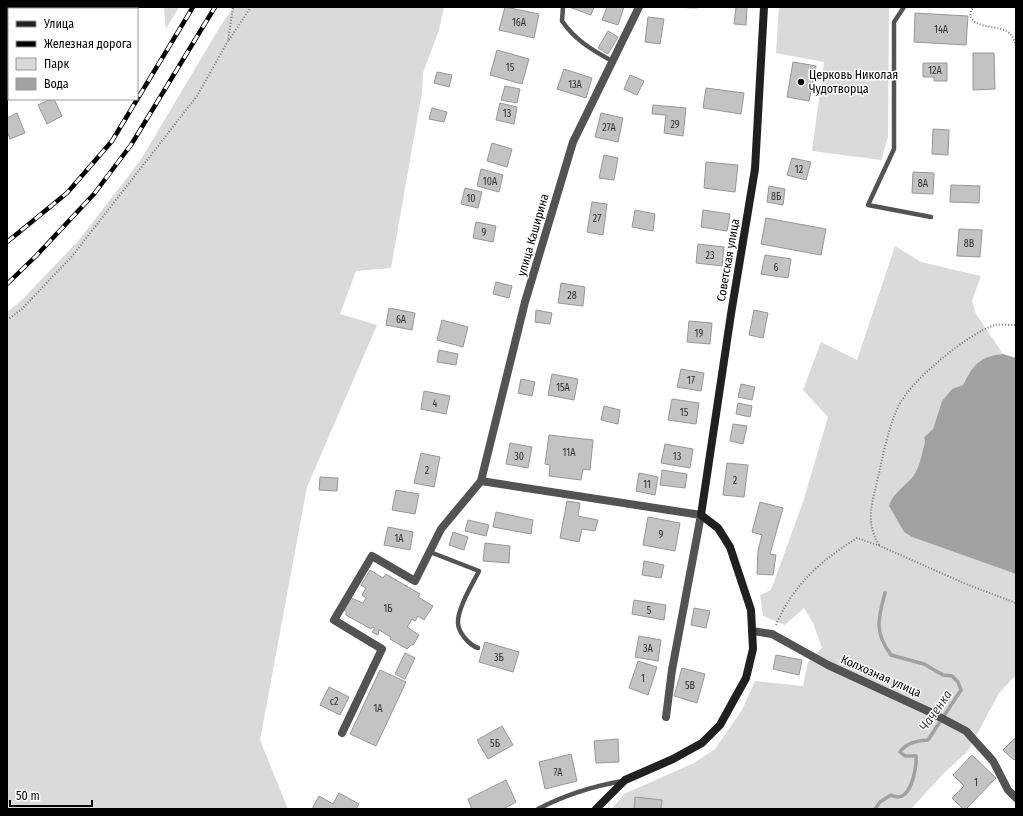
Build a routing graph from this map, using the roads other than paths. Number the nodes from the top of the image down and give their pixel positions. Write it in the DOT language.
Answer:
graph roads {
  1 [pos="563,7"];
  2 [pos="639,7"];
  3 [pos="764,7"];
  4 [pos="904,7"];
  5 [pos="612,61"];
  6 [pos="931,217"];
  7 [pos="481,481"];
  8 [pos="701,515"];
  9 [pos="430,552"];
  10 [pos="752,631"];
  11 [pos="478,648"];
  12 [pos="666,717"];
  13 [pos="342,733"];
  14 [pos="625,780"];
  15 [pos="1016,798"];
  16 [pos="538,809"];
  17 [pos="596,809"];
  1 -- 5 [label="lane"];
  2 -- 5 [label="street, улица Каширина"];
  3 -- 8 [label="street, Советская улица"];
  4 -- 6 [label="lane"];
  5 -- 7 [label="street, улица Каширина"];
  7 -- 8 [label="street"];
  7 -- 9 [label="street"];
  8 -- 10 [label="street"];
  8 -- 12 [label="street"];
  9 -- 11 [label="lane"];
  9 -- 13 [label="street"];
  10 -- 14 [label="street"];
  10 -- 15 [label="street, Колхозная улица"];
  14 -- 16 [label="lane"];
  14 -- 17 [label="street"];
}
